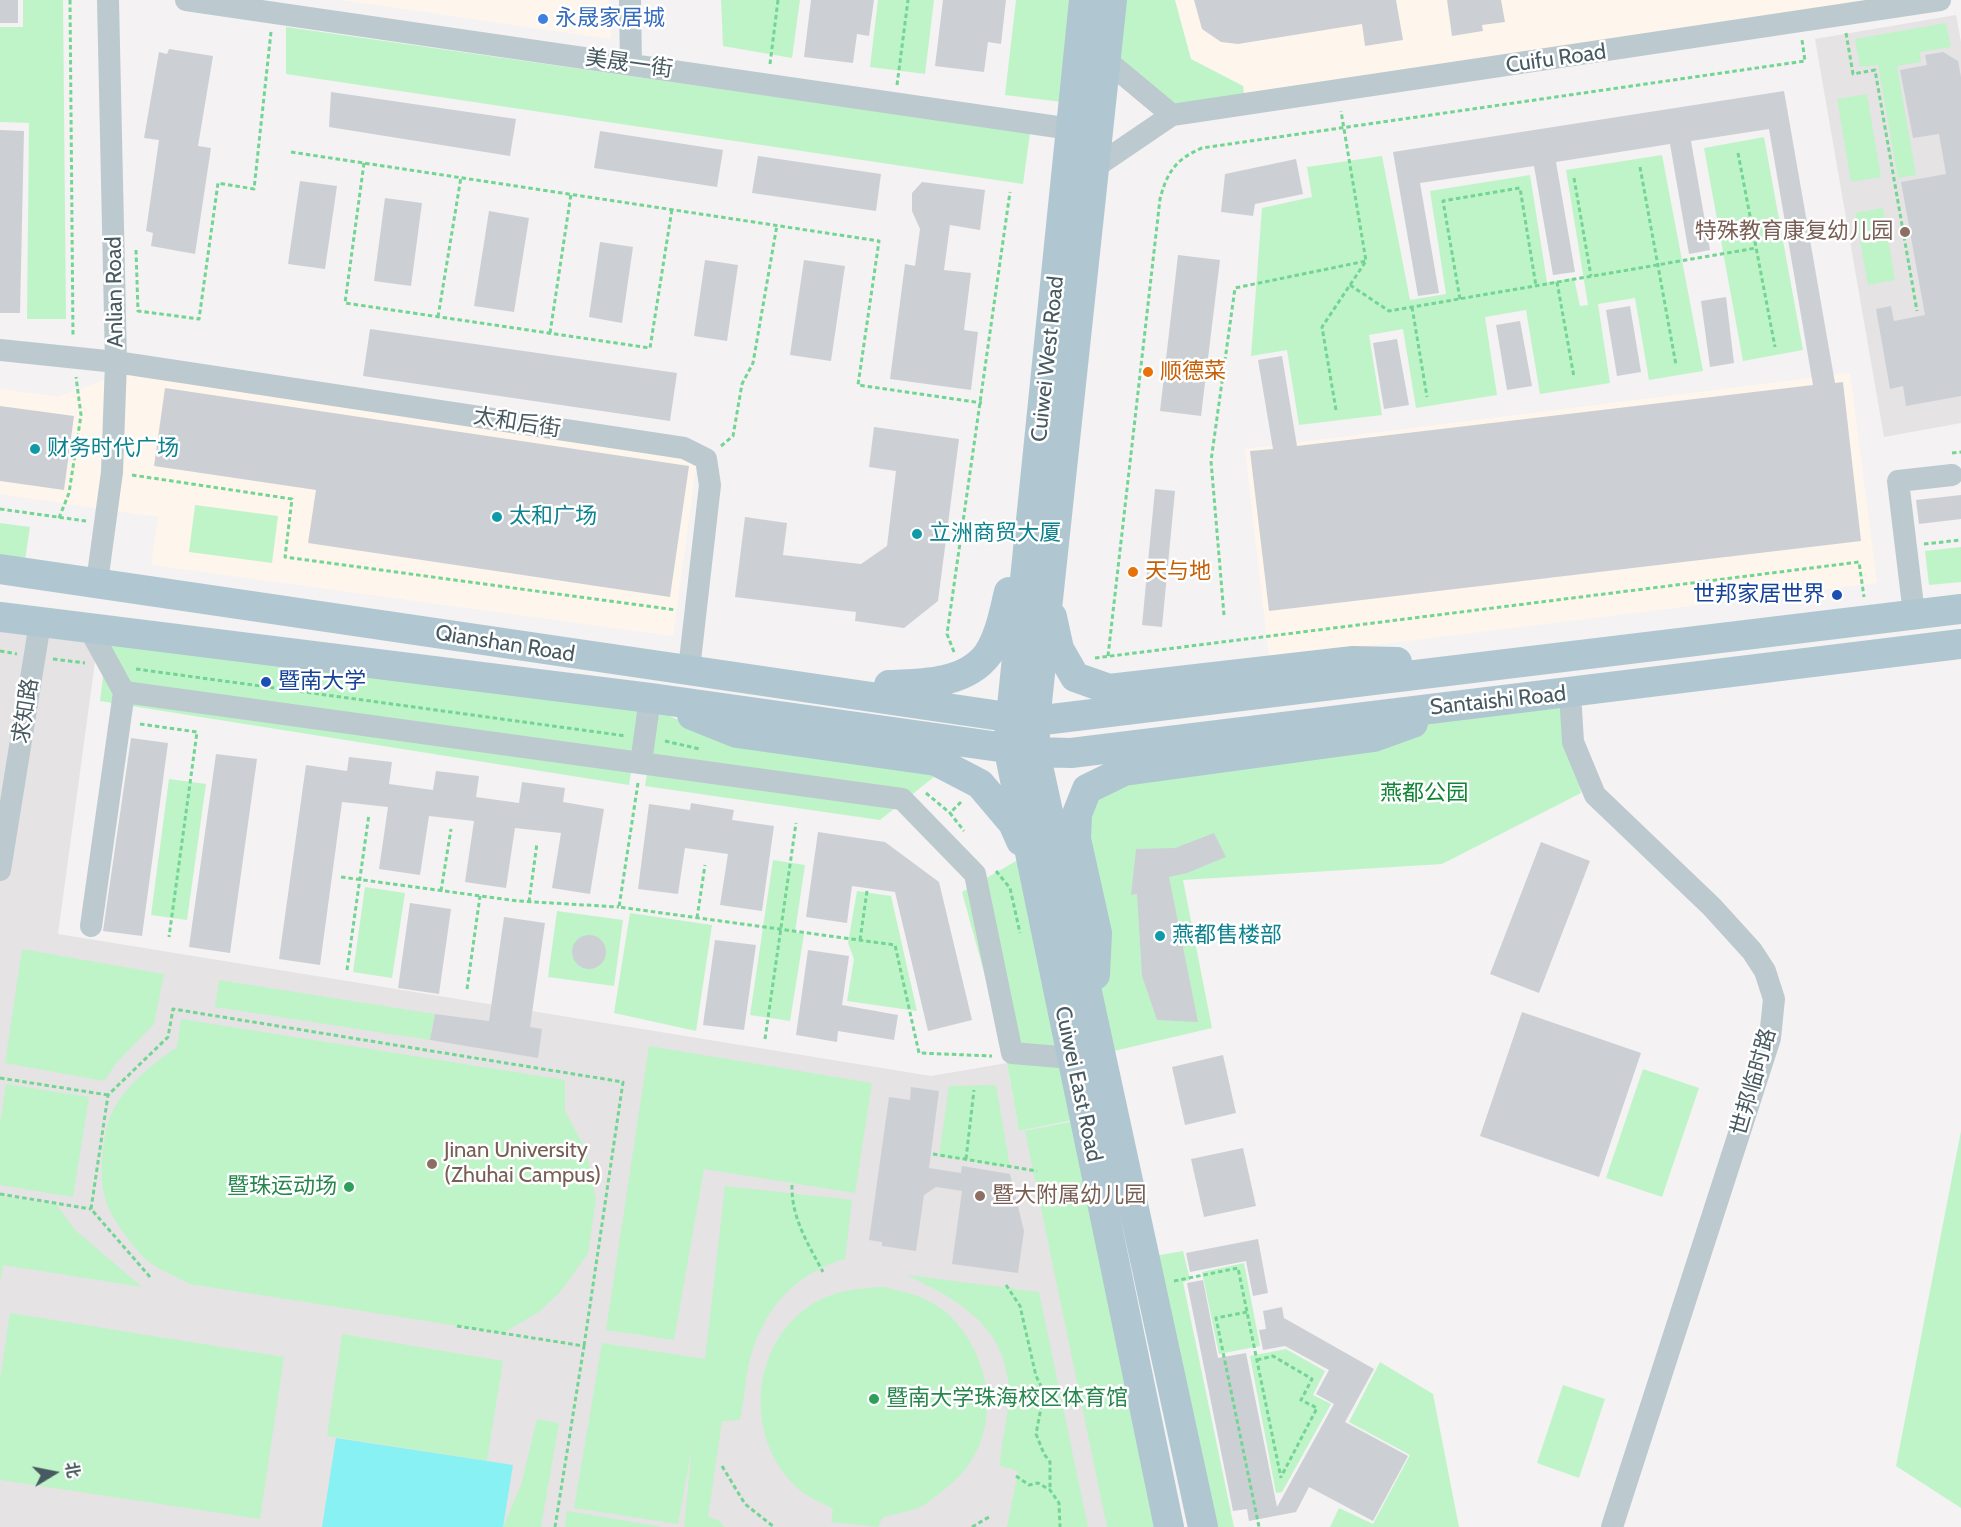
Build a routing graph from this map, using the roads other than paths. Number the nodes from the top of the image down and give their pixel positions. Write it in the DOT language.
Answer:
graph roads {
  1 [pos="108,0"];
  2 [pos="186,0"];
  3 [pos="630,0"];
  4 [pos="1084,0"];
  5 [pos="1112,0"];
  6 [pos="1940,0"];
  7 [pos="1106,60"];
  8 [pos="632,65"];
  9 [pos="1172,116"];
  10 [pos="1071,129"];
  11 [pos="1094,168"];
  12 [pos="0,350"];
  13 [pos="117,362"];
  14 [pos="1953,475"];
  15 [pos="1033,501"];
  16 [pos="0,569"];
  17 [pos="97,582"];
  18 [pos="1048,601"];
  19 [pos="1961,609"];
  20 [pos="1914,614"];
  21 [pos="0,617"];
  22 [pos="40,623"];
  23 [pos="90,630"];
  24 [pos="1961,644"];
  25 [pos="1493,665"];
  26 [pos="689,669"];
  27 [pos="814,688"];
  28 [pos="124,692"];
  29 [pos="1570,693"];
  30 [pos="650,698"];
  31 [pos="1462,705"];
  32 [pos="1022,734"];
  33 [pos="641,763"];
  34 [pos="1033,865"];
  35 [pos="0,870"];
  36 [pos="91,926"];
  37 [pos="1093,1017"];
  38 [pos="1072,1058"];
  39 [pos="1169,1527"];
  40 [pos="1203,1527"];
  41 [pos="1611,1527"];
  1 -- 13 [label="street, Anlian Road"];
  2 -- 8 [label="street, 美晟一街"];
  3 -- 8 [label="street"];
  4 -- 10 [label="main road, Cuiwei West Road"];
  5 -- 7 [label="main road"];
  6 -- 9 [label="street, Cuifu Road"];
  7 -- 9 [label="street"];
  7 -- 11 [label="main road, Cuiwei West Road"];
  8 -- 10 [label="street, 美晟一街"];
  9 -- 11 [label="street"];
  10 -- 15 [label="main road, Cuiwei West Road"];
  11 -- 18 [label="main road, Cuiwei West Road"];
  12 -- 13 [label="street, 太和后街"];
  13 -- 17 [label="street, Anlian Road"];
  13 -- 26 [label="street, 太和后街"];
  14 -- 20 [label="street"];
  15 -- 27 [label="main road"];
  15 -- 32 [label="main road, Cuiwei West Road"];
  16 -- 17 [label="main road, Qianshan Road"];
  17 -- 26 [label="main road, Qianshan Road"];
  18 -- 25 [label="main road"];
  18 -- 32 [label="main road, Cuiwei West Road"];
  19 -- 20 [label="main road, Santaishi Road"];
  20 -- 25 [label="main road, Santaishi Road"];
  21 -- 22 [label="main road, Qianshan Road"];
  22 -- 23 [label="main road, Qianshan Road"];
  22 -- 35 [label="street, 求知路"];
  23 -- 28 [label="street"];
  23 -- 30 [label="main road, Qianshan Road"];
  24 -- 29 [label="main road, Santaishi Road"];
  25 -- 32 [label="main road, Santaishi Road"];
  26 -- 27 [label="main road, Qianshan Road"];
  27 -- 32 [label="main road, Qianshan Road"];
  28 -- 33 [label="street"];
  28 -- 36 [label="street"];
  29 -- 31 [label="main road, Santaishi Road"];
  29 -- 41 [label="street, 世邦临时路"];
  30 -- 32 [label="main road, Qianshan Road"];
  30 -- 33 [label="street"];
  30 -- 34 [label="main road"];
  31 -- 32 [label="main road, Santaishi Road"];
  31 -- 37 [label="main road"];
  32 -- 34 [label="main road, Cuiwei East Road"];
  32 -- 37 [label="main road, Cuiwei East Road"];
  33 -- 38 [label="street"];
  34 -- 38 [label="main road, Cuiwei East Road"];
  37 -- 40 [label="main road, Cuiwei East Road"];
  38 -- 39 [label="main road, Cuiwei East Road"];
}
